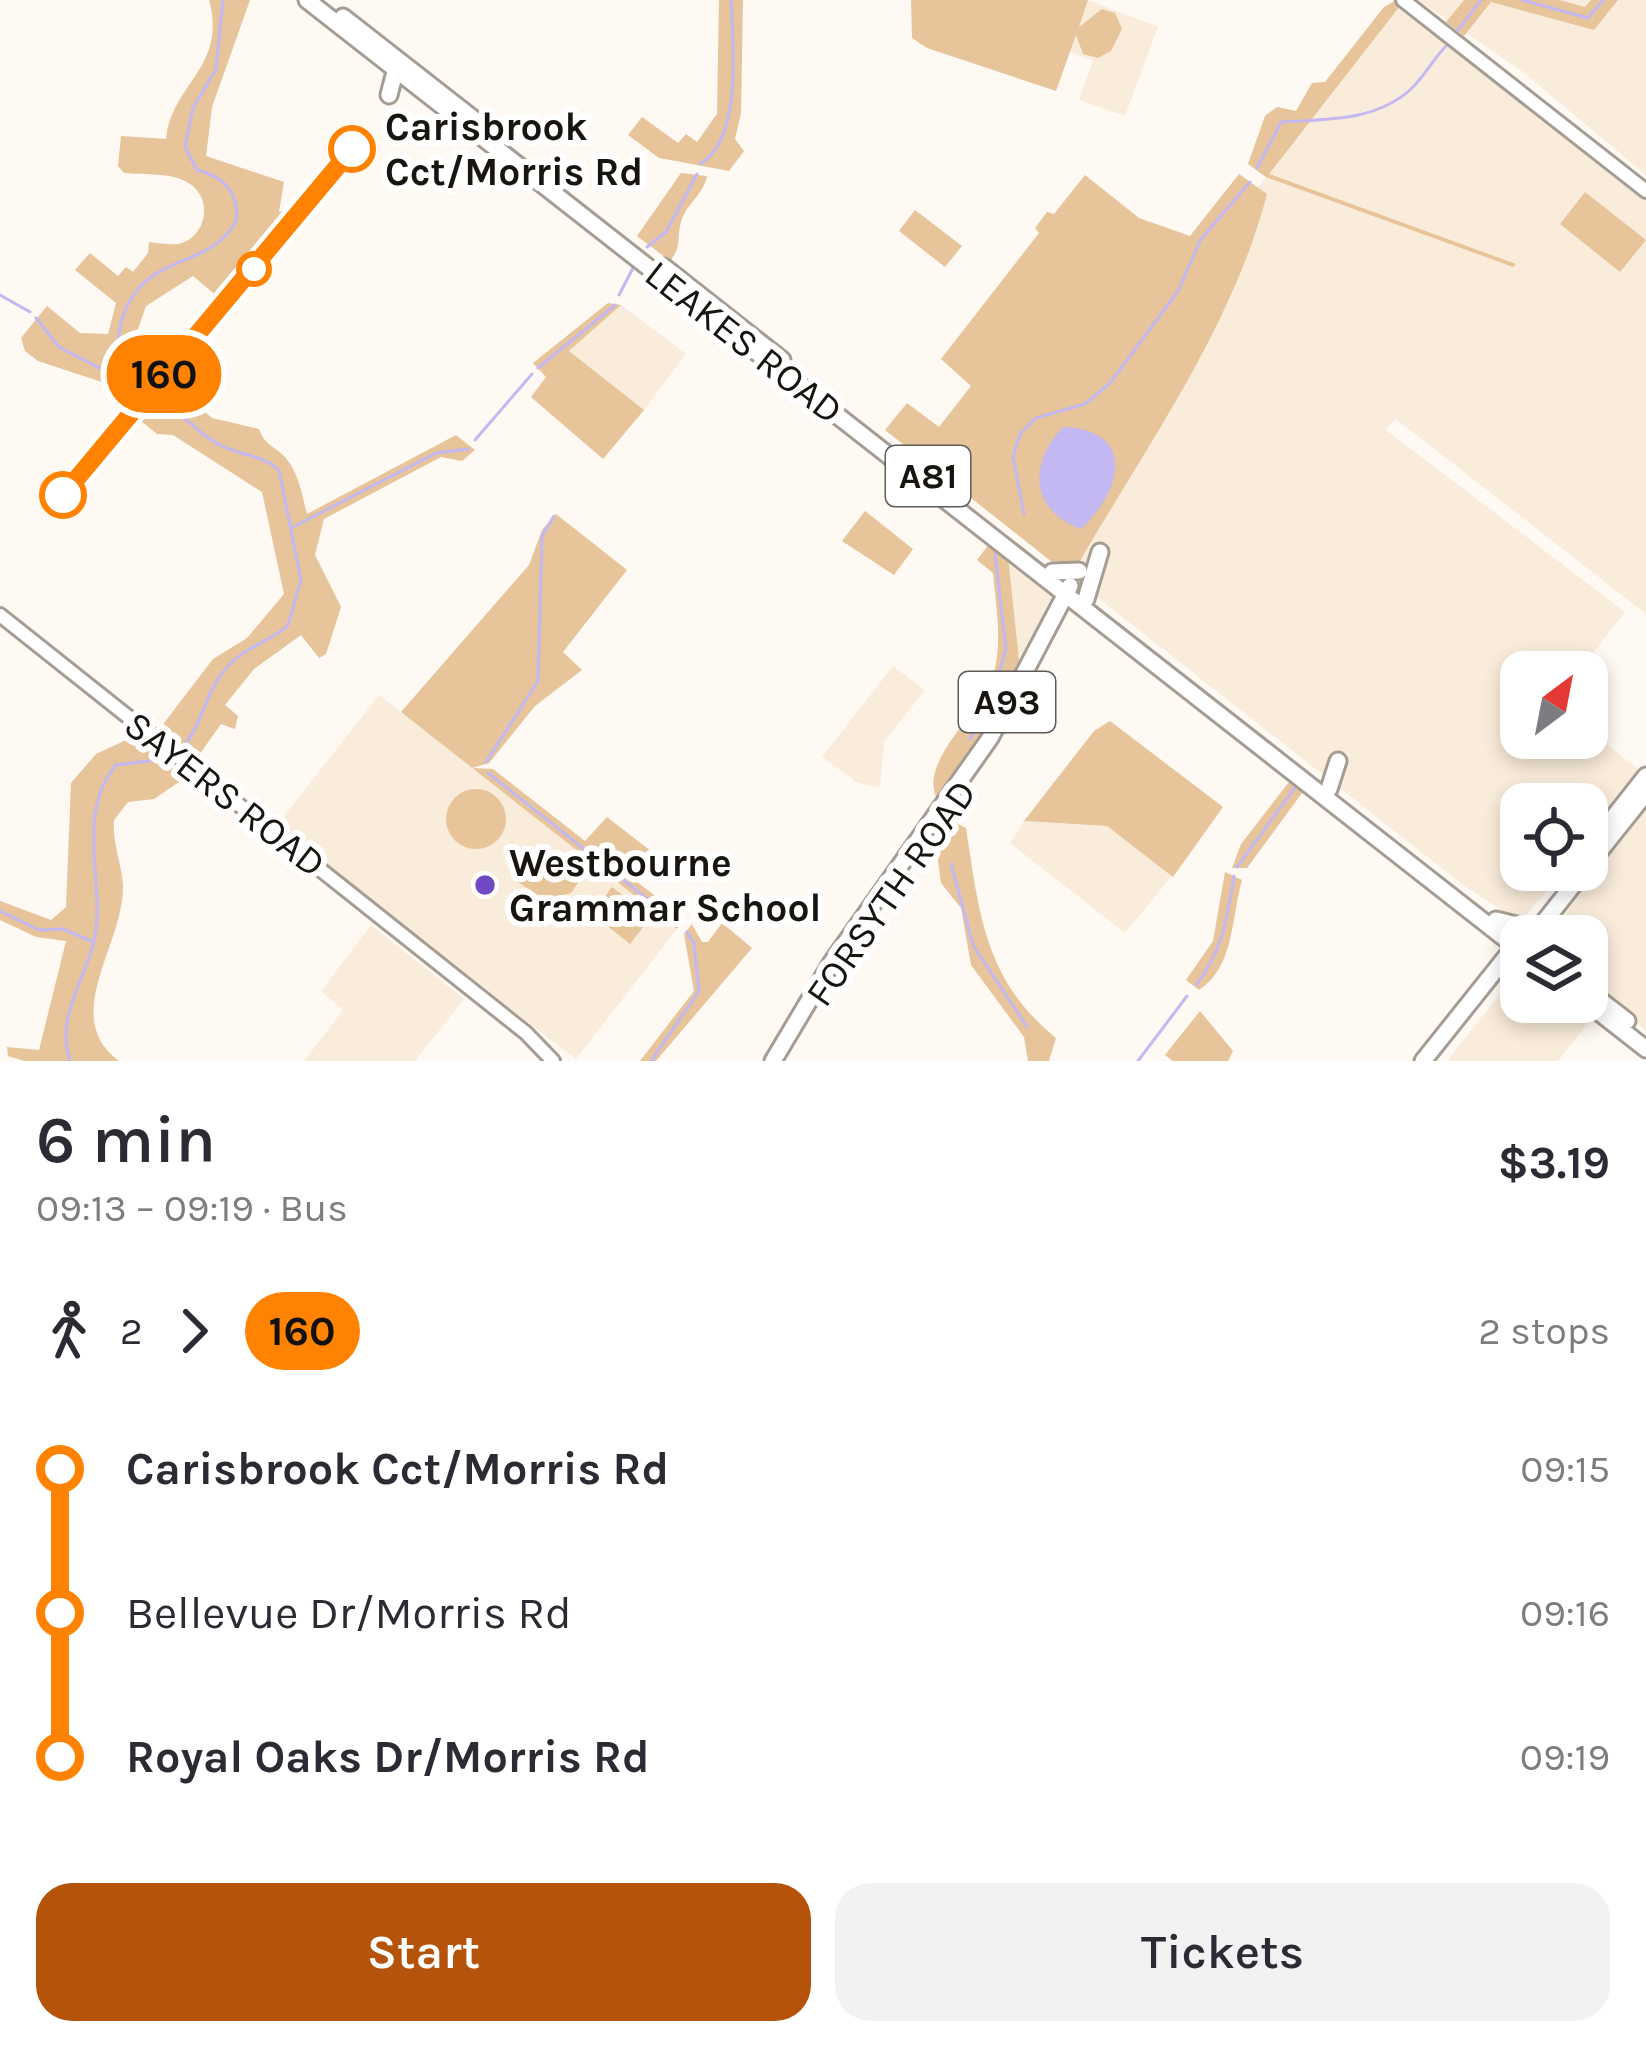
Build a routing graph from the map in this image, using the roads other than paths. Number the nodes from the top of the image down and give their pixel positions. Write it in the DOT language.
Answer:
graph roads {
  1 [pos="307,0"];
  2 [pos="320,0"];
  3 [pos="1403,0"];
  4 [pos="396,68"];
  5 [pos="430,95"];
  6 [pos="1599,166"];
  7 [pos="1646,192"];
  8 [pos="610,231"];
  9 [pos="722,318"];
  10 [pos="1100,552"];
  11 [pos="1068,593"];
  12 [pos="0,611"];
  13 [pos="1152,656"];
  14 [pos="1338,761"];
  15 [pos="1646,776"];
  16 [pos="1319,786"];
  17 [pos="1646,793"];
  18 [pos="1608,824"];
  19 [pos="1608,841"];
  20 [pos="1567,891"];
  21 [pos="1546,915"];
  22 [pos="1500,923"];
  23 [pos="1500,924"];
  24 [pos="427,953"];
  25 [pos="1500,967"];
  26 [pos="1500,973"];
  27 [pos="1608,1006"];
  28 [pos="508,1016"];
  29 [pos="1608,1019"];
  30 [pos="526,1033"];
  31 [pos="1646,1036"];
  32 [pos="1646,1048"];
  33 [pos="779,1055"];
  34 [pos="553,1061"];
  35 [pos="565,1061"];
  36 [pos="1423,1061"];
  37 [pos="1435,1061"];
  1 -- 4 [label="highway, LEAKES ROAD / A81"];
  2 -- 8 [label="highway, LEAKES ROAD / A81"];
  3 -- 7 [label="main road"];
  4 -- 5 [label="highway, LEAKES ROAD / A81"];
  4 -- 5 [label="highway"];
  5 -- 8 [label="highway, LEAKES ROAD / A81"];
  6 -- 7 [label="main road"];
  8 -- 9 [label="highway, LEAKES ROAD / A81"];
  8 -- 9 [label="highway, LEAKES ROAD / A81"];
  9 -- 11 [label="highway, LEAKES ROAD / A81"];
  10 -- 11 [label="highway, FORSYTH ROAD"];
  11 -- 13 [label="highway, LEAKES ROAD / A81"];
  11 -- 13 [label="highway, LEAKES ROAD / A81"];
  11 -- 33 [label="highway, FORSYTH ROAD / A93"];
  12 -- 24 [label="main road, SAYERS ROAD"];
  13 -- 16 [label="highway, LEAKES ROAD / A81"];
  14 -- 16 [label="highway"];
  15 -- 18 [label="highway"];
  16 -- 22 [label="highway, LEAKES ROAD / A81"];
  16 -- 23 [label="highway, LEAKES ROAD / A81"];
  17 -- 19 [label="highway"];
  20 -- 21 [label="highway"];
  24 -- 28 [label="main road, SAYERS ROAD"];
  24 -- 30 [label="main road, SAYERS ROAD"];
  25 -- 36 [label="highway"];
  26 -- 37 [label="highway"];
  27 -- 31 [label="highway"];
  28 -- 30 [label="main road"];
  28 -- 35 [label="main road, SAYERS ROAD"];
  29 -- 32 [label="highway"];
  30 -- 34 [label="main road, SAYERS ROAD"];
}
